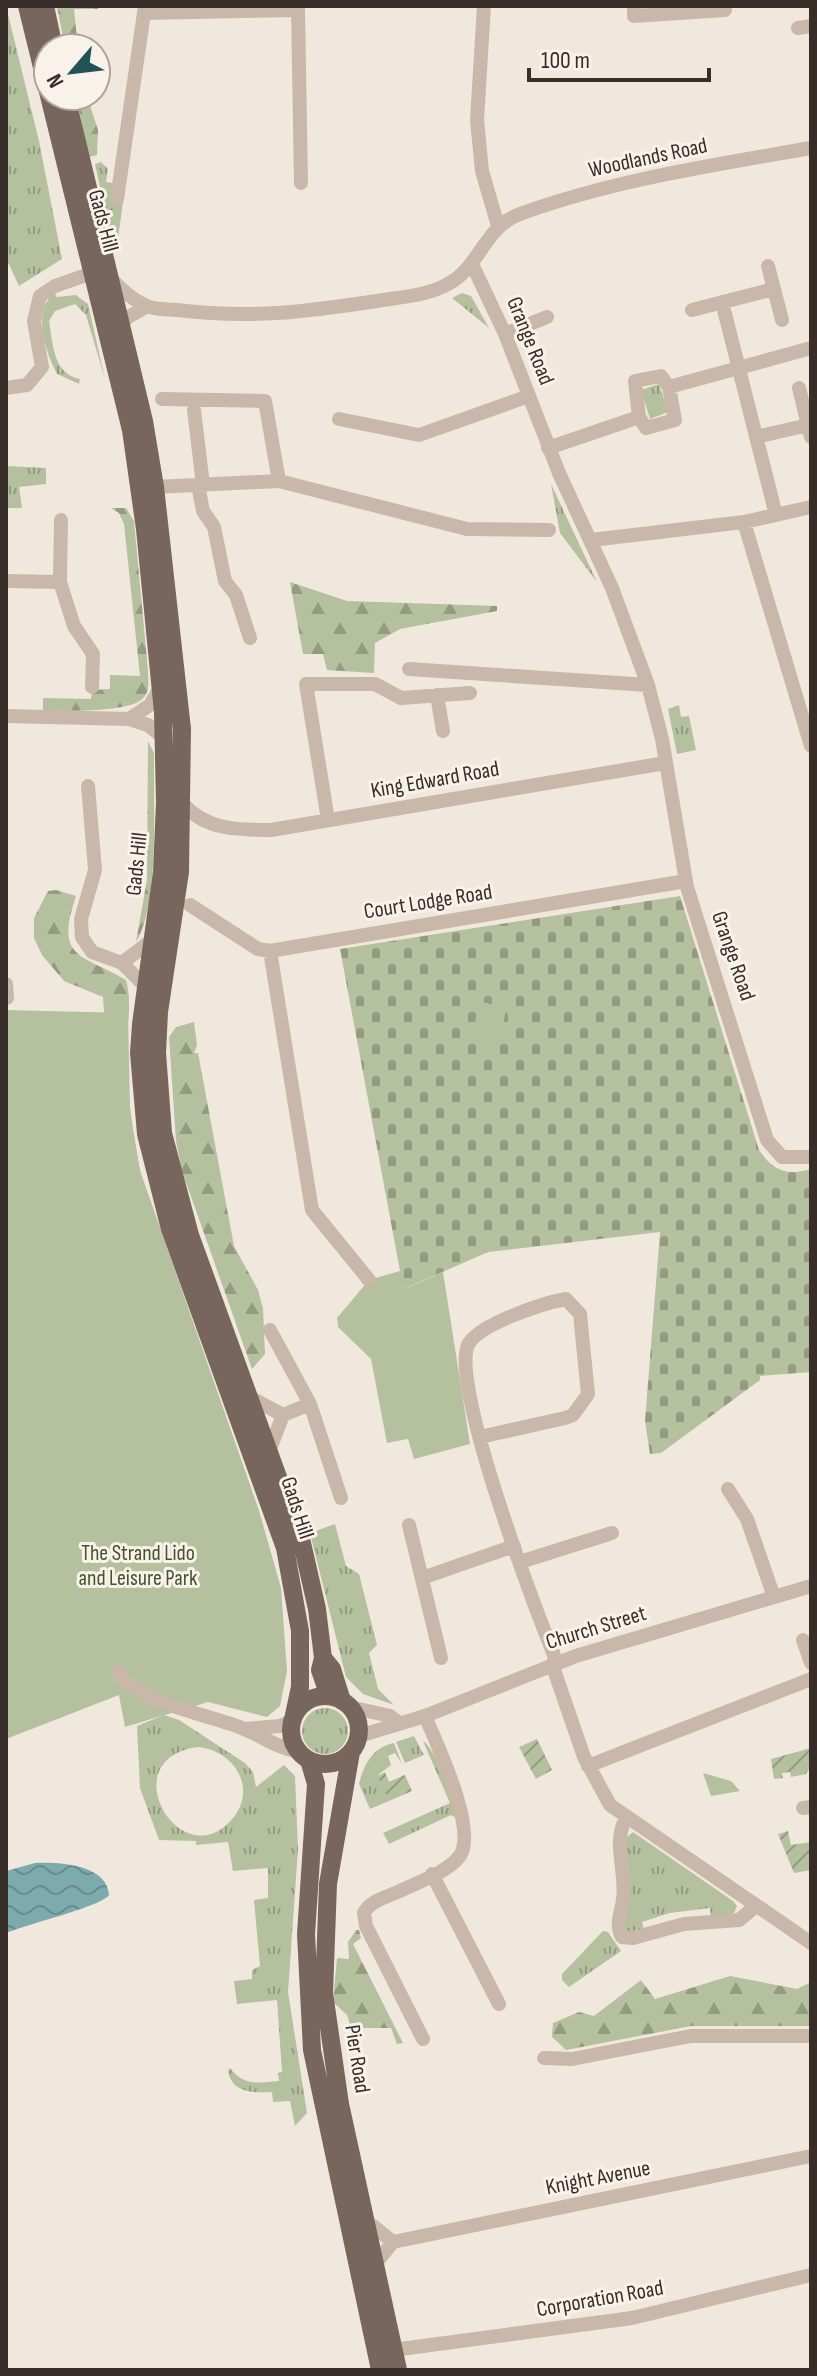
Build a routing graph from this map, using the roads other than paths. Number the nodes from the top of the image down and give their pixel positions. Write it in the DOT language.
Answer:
graph roads {
  1 [pos="27,6"];
  2 [pos="45,6"];
  3 [pos="484,6"];
  4 [pos="634,6"];
  5 [pos="144,10"];
  6 [pos="725,10"];
  7 [pos="51,32"];
  8 [pos="69,112"];
  9 [pos="811,148"];
  10 [pos="301,183"];
  11 [pos="117,199"];
  12 [pos="498,226"];
  13 [pos="472,264"];
  14 [pos="768,266"];
  15 [pos="100,275"];
  16 [pos="774,289"];
  17 [pos="722,302"];
  18 [pos="147,306"];
  19 [pos="692,310"];
  20 [pos="547,317"];
  21 [pos="782,320"];
  22 [pos="120,322"];
  23 [pos="505,334"];
  24 [pos="811,348"];
  25 [pos="738,369"];
  26 [pos="669,387"];
  27 [pos="6,388"];
  28 [pos="799,388"];
  29 [pos="529,396"];
  30 [pos="162,399"];
  31 [pos="194,410"];
  32 [pos="639,417"];
  33 [pos="339,419"];
  34 [pos="810,431"];
  35 [pos="756,437"];
  36 [pos="548,448"];
  37 [pos="279,481"];
  38 [pos="201,485"];
  39 [pos="155,487"];
  40 [pos="811,507"];
  41 [pos="776,515"];
  42 [pos="61,520"];
  43 [pos="744,522"];
  44 [pos="549,530"];
  45 [pos="591,540"];
  46 [pos="6,581"];
  47 [pos="60,582"];
  48 [pos="250,638"];
  49 [pos="409,669"];
  50 [pos="648,685"];
  51 [pos="92,687"];
  52 [pos="160,688"];
  53 [pos="470,693"];
  54 [pos="437,695"];
  55 [pos="6,716"];
  56 [pos="129,719"];
  57 [pos="443,731"];
  58 [pos="164,738"];
  59 [pos="811,746"];
  60 [pos="665,763"];
  61 [pos="88,786"];
  62 [pos="183,804"];
  63 [pos="328,820"];
  64 [pos="211,825"];
  65 [pos="181,839"];
  66 [pos="686,881"];
  67 [pos="190,905"];
  68 [pos="152,940"];
  69 [pos="270,951"];
  70 [pos="122,963"];
  71 [pos="6,984"];
  72 [pos="144,985"];
  73 [pos="7,998"];
  74 [pos="811,1157"];
  75 [pos="369,1280"];
  76 [pos="270,1330"];
  77 [pos="251,1398"];
  78 [pos="310,1404"];
  79 [pos="283,1415"];
  80 [pos="480,1437"];
  81 [pos="270,1449"];
  82 [pos="728,1489"];
  83 [pos="341,1498"];
  84 [pos="409,1525"];
  85 [pos="612,1533"];
  86 [pos="514,1546"];
  87 [pos="520,1562"];
  88 [pos="422,1578"];
  89 [pos="811,1586"];
  90 [pos="774,1597"];
  91 [pos="803,1640"];
  92 [pos="441,1658"];
  93 [pos="554,1663"];
  94 [pos="811,1663"];
  95 [pos="118,1672"];
  96 [pos="811,1679"];
  97 [pos="341,1701"];
  98 [pos="425,1716"];
  99 [pos="293,1718"];
  100 [pos="398,1722"];
  101 [pos="246,1729"];
  102 [pos="355,1744"];
  103 [pos="304,1756"];
  104 [pos="588,1766"];
  105 [pos="626,1819"];
  106 [pos="432,1874"];
  107 [pos="756,1906"];
  108 [pos="811,1943"];
  109 [pos="499,2004"];
  110 [pos="811,2036"];
  111 [pos="423,2039"];
  112 [pos="544,2058"];
  113 [pos="811,2156"];
  114 [pos="366,2227"];
  115 [pos="393,2242"];
  116 [pos="375,2264"];
  117 [pos="811,2275"];
  118 [pos="393,2350"];
  119 [pos="380,2370"];
  120 [pos="398,2370"];
  1 -- 15 [label="main road, Gads Hill"];
  2 -- 7 [label="main road"];
  3 -- 12 [label="street"];
  4 -- 6 [label="street"];
  5 -- 10 [label="street"];
  5 -- 11 [label="street"];
  8 -- 15 [label="main road, Gads Hill"];
  9 -- 12 [label="street, Woodlands Road"];
  12 -- 13 [label="street"];
  13 -- 18 [label="street"];
  13 -- 23 [label="street, Grange Road"];
  14 -- 16 [label="street"];
  15 -- 18 [label="street"];
  15 -- 22 [label="main road, Gads Hill"];
  15 -- 27 [label="street"];
  15 -- 52 [label="main road, Gads Hill"];
  16 -- 17 [label="street"];
  16 -- 21 [label="street"];
  17 -- 19 [label="street"];
  17 -- 25 [label="street"];
  18 -- 22 [label="street"];
  20 -- 23 [label="street"];
  22 -- 39 [label="main road, Gads Hill"];
  23 -- 29 [label="street, Grange Road"];
  24 -- 25 [label="street"];
  25 -- 26 [label="street"];
  25 -- 35 [label="street"];
  26 -- 32 [label="street"];
  26 -- 32 [label="street"];
  28 -- 34 [label="street"];
  29 -- 33 [label="street"];
  29 -- 36 [label="street, Grange Road"];
  30 -- 37 [label="street"];
  31 -- 38 [label="street"];
  32 -- 36 [label="street"];
  34 -- 35 [label="street"];
  35 -- 41 [label="street"];
  36 -- 45 [label="street, Grange Road"];
  37 -- 38 [label="street"];
  37 -- 44 [label="street"];
  38 -- 39 [label="street"];
  38 -- 48 [label="street"];
  39 -- 62 [label="main road, Gads Hill"];
  40 -- 41 [label="street"];
  41 -- 43 [label="street"];
  42 -- 47 [label="street"];
  43 -- 45 [label="street"];
  43 -- 59 [label="street"];
  45 -- 50 [label="street, Grange Road"];
  46 -- 47 [label="street"];
  47 -- 51 [label="street"];
  49 -- 50 [label="street"];
  50 -- 60 [label="street, Grange Road"];
  52 -- 56 [label="street"];
  52 -- 58 [label="main road, Gads Hill"];
  53 -- 54 [label="street"];
  54 -- 57 [label="street"];
  54 -- 63 [label="street"];
  55 -- 56 [label="street"];
  56 -- 58 [label="street"];
  58 -- 68 [label="main road, Gads Hill"];
  60 -- 63 [label="street, King Edward Road"];
  60 -- 66 [label="street, Grange Road"];
  61 -- 70 [label="street"];
  62 -- 64 [label="street"];
  62 -- 65 [label="main road, Gads Hill"];
  63 -- 64 [label="street, King Edward Road"];
  64 -- 65 [label="street, King Edward Road"];
  65 -- 77 [label="main road, Gads Hill"];
  66 -- 69 [label="street, Court Lodge Road"];
  66 -- 74 [label="street, Grange Road"];
  67 -- 69 [label="street"];
  68 -- 70 [label="street"];
  68 -- 72 [label="main road, Gads Hill"];
  69 -- 75 [label="street"];
  70 -- 72 [label="street"];
  71 -- 73 [label="street"];
  72 -- 99 [label="main road, Gads Hill"];
  76 -- 78 [label="street"];
  77 -- 79 [label="street"];
  77 -- 81 [label="main road, Gads Hill"];
  78 -- 79 [label="street"];
  78 -- 83 [label="street"];
  79 -- 81 [label="street"];
  80 -- 80 [label="street"];
  80 -- 86 [label="street"];
  81 -- 97 [label="main road, Gads Hill"];
  82 -- 90 [label="street"];
  84 -- 88 [label="street"];
  85 -- 87 [label="street"];
  86 -- 87 [label="street"];
  86 -- 88 [label="street"];
  87 -- 93 [label="street"];
  88 -- 92 [label="street"];
  89 -- 90 [label="street, Church Street"];
  90 -- 93 [label="street, Church Street"];
  91 -- 94 [label="street"];
  93 -- 98 [label="street, Church Street"];
  93 -- 104 [label="street"];
  95 -- 101 [label="street"];
  96 -- 104 [label="street"];
  97 -- 99 [label="main road"];
  97 -- 100 [label="street"];
  97 -- 102 [label="main road"];
  98 -- 100 [label="street, Church Street"];
  98 -- 106 [label="street"];
  99 -- 101 [label="street"];
  99 -- 103 [label="main road"];
  100 -- 102 [label="street, Church Street"];
  101 -- 103 [label="street"];
  102 -- 103 [label="main road"];
  102 -- 114 [label="main road, Pier Road"];
  103 -- 119 [label="main road, Pier Road"];
  104 -- 105 [label="street"];
  105 -- 107 [label="street"];
  105 -- 107 [label="street"];
  106 -- 109 [label="street"];
  106 -- 111 [label="street"];
  107 -- 108 [label="street"];
  110 -- 112 [label="street"];
  113 -- 115 [label="street, Knight Avenue"];
  114 -- 115 [label="street"];
  114 -- 116 [label="main road, Pier Road"];
  115 -- 116 [label="street"];
  116 -- 118 [label="main road, Pier Road"];
  117 -- 118 [label="street, Corporation Road"];
  118 -- 120 [label="main road, Pier Road"];
}
